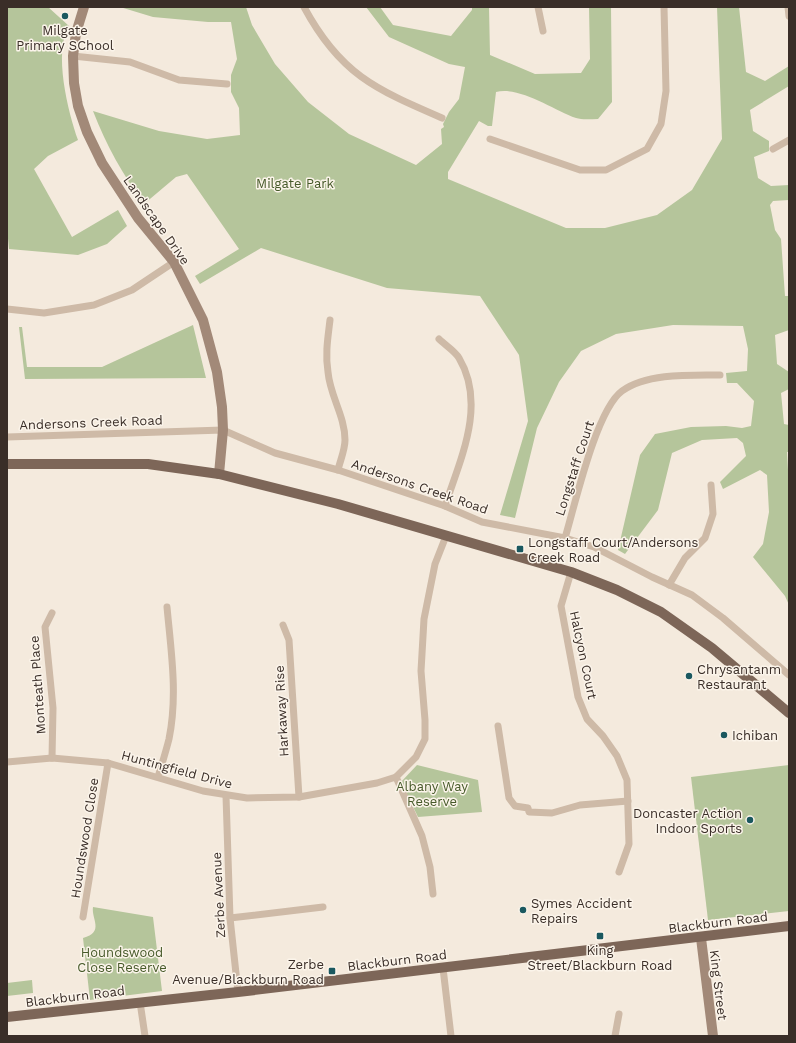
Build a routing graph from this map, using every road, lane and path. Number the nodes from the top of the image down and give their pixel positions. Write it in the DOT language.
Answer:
graph roads {
  1 [pos="84,7"];
  2 [pos="304,7"];
  3 [pos="538,7"];
  4 [pos="664,7"];
  5 [pos="788,7"];
  6 [pos="789,16"];
  7 [pos="543,31"];
  8 [pos="73,56"];
  9 [pos="227,84"];
  10 [pos="442,118"];
  11 [pos="490,139"];
  12 [pos="789,140"];
  13 [pos="773,149"];
  14 [pos="174,262"];
  15 [pos="7,309"];
  16 [pos="330,320"];
  17 [pos="438,340"];
  18 [pos="720,375"];
  19 [pos="223,430"];
  20 [pos="7,437"];
  21 [pos="7,464"];
  22 [pos="338,470"];
  23 [pos="219,474"];
  24 [pos="711,485"];
  25 [pos="445,506"];
  26 [pos="446,536"];
  27 [pos="565,538"];
  28 [pos="571,572"];
  29 [pos="669,585"];
  30 [pos="167,607"];
  31 [pos="52,613"];
  32 [pos="283,625"];
  33 [pos="789,675"];
  34 [pos="789,712"];
  35 [pos="498,726"];
  36 [pos="52,758"];
  37 [pos="7,762"];
  38 [pos="108,763"];
  39 [pos="158,777"];
  40 [pos="396,777"];
  41 [pos="226,796"];
  42 [pos="299,797"];
  43 [pos="628,801"];
  44 [pos="619,872"];
  45 [pos="433,894"];
  46 [pos="323,907"];
  47 [pos="82,918"];
  48 [pos="230,918"];
  49 [pos="789,926"];
  50 [pos="700,938"];
  51 [pos="443,968"];
  52 [pos="238,992"];
  53 [pos="140,1002"];
  54 [pos="619,1014"];
  55 [pos="7,1017"];
  56 [pos="145,1036"];
  57 [pos="450,1036"];
  58 [pos="614,1036"];
  59 [pos="713,1036"];
  1 -- 8 [label="street, Landscape Drive"];
  2 -- 10 [label="street"];
  3 -- 7 [label="street"];
  4 -- 11 [label="street"];
  5 -- 6 [label="street"];
  8 -- 9 [label="street"];
  8 -- 14 [label="street, Landscape Drive"];
  12 -- 13 [label="street"];
  14 -- 15 [label="street"];
  14 -- 19 [label="street, Landscape Drive"];
  16 -- 22 [label="street"];
  17 -- 25 [label="street"];
  18 -- 27 [label="street, Longstaff Court"];
  19 -- 20 [label="street, Andersons Creek Road"];
  19 -- 22 [label="street, Andersons Creek Road"];
  19 -- 23 [label="street, Landscape Drive"];
  21 -- 23 [label="main road"];
  22 -- 25 [label="street, Andersons Creek Road"];
  23 -- 26 [label="main road"];
  24 -- 29 [label="street"];
  25 -- 27 [label="street, Andersons Creek Road"];
  26 -- 28 [label="main road"];
  26 -- 40 [label="street, Huntingfield Drive"];
  27 -- 29 [label="street, Andersons Creek Road"];
  28 -- 34 [label="main road"];
  28 -- 43 [label="street, Halcyon Court"];
  29 -- 33 [label="street, Andersons Creek Road"];
  30 -- 39 [label="street"];
  31 -- 36 [label="street, Monteath Place"];
  32 -- 42 [label="street, Harkaway Rise"];
  35 -- 43 [label="street"];
  36 -- 37 [label="street, Huntingfield Drive"];
  36 -- 38 [label="street, Huntingfield Drive"];
  38 -- 39 [label="street, Huntingfield Drive"];
  38 -- 47 [label="street, Houndswood Close"];
  39 -- 41 [label="street, Huntingfield Drive"];
  40 -- 42 [label="street, Huntingfield Drive"];
  40 -- 45 [label="street"];
  41 -- 42 [label="street, Huntingfield Drive"];
  41 -- 48 [label="street, Zerbe Avenue"];
  43 -- 44 [label="street, Halcyon Court"];
  46 -- 48 [label="street"];
  48 -- 52 [label="street, Zerbe Avenue"];
  49 -- 50 [label="main road, Blackburn Road"];
  50 -- 51 [label="main road, Blackburn Road"];
  50 -- 59 [label="street, King Street"];
  51 -- 52 [label="main road, Blackburn Road"];
  51 -- 57 [label="street"];
  52 -- 53 [label="main road, Blackburn Road"];
  53 -- 55 [label="main road, Blackburn Road"];
  53 -- 56 [label="street"];
  54 -- 58 [label="street"];
}
